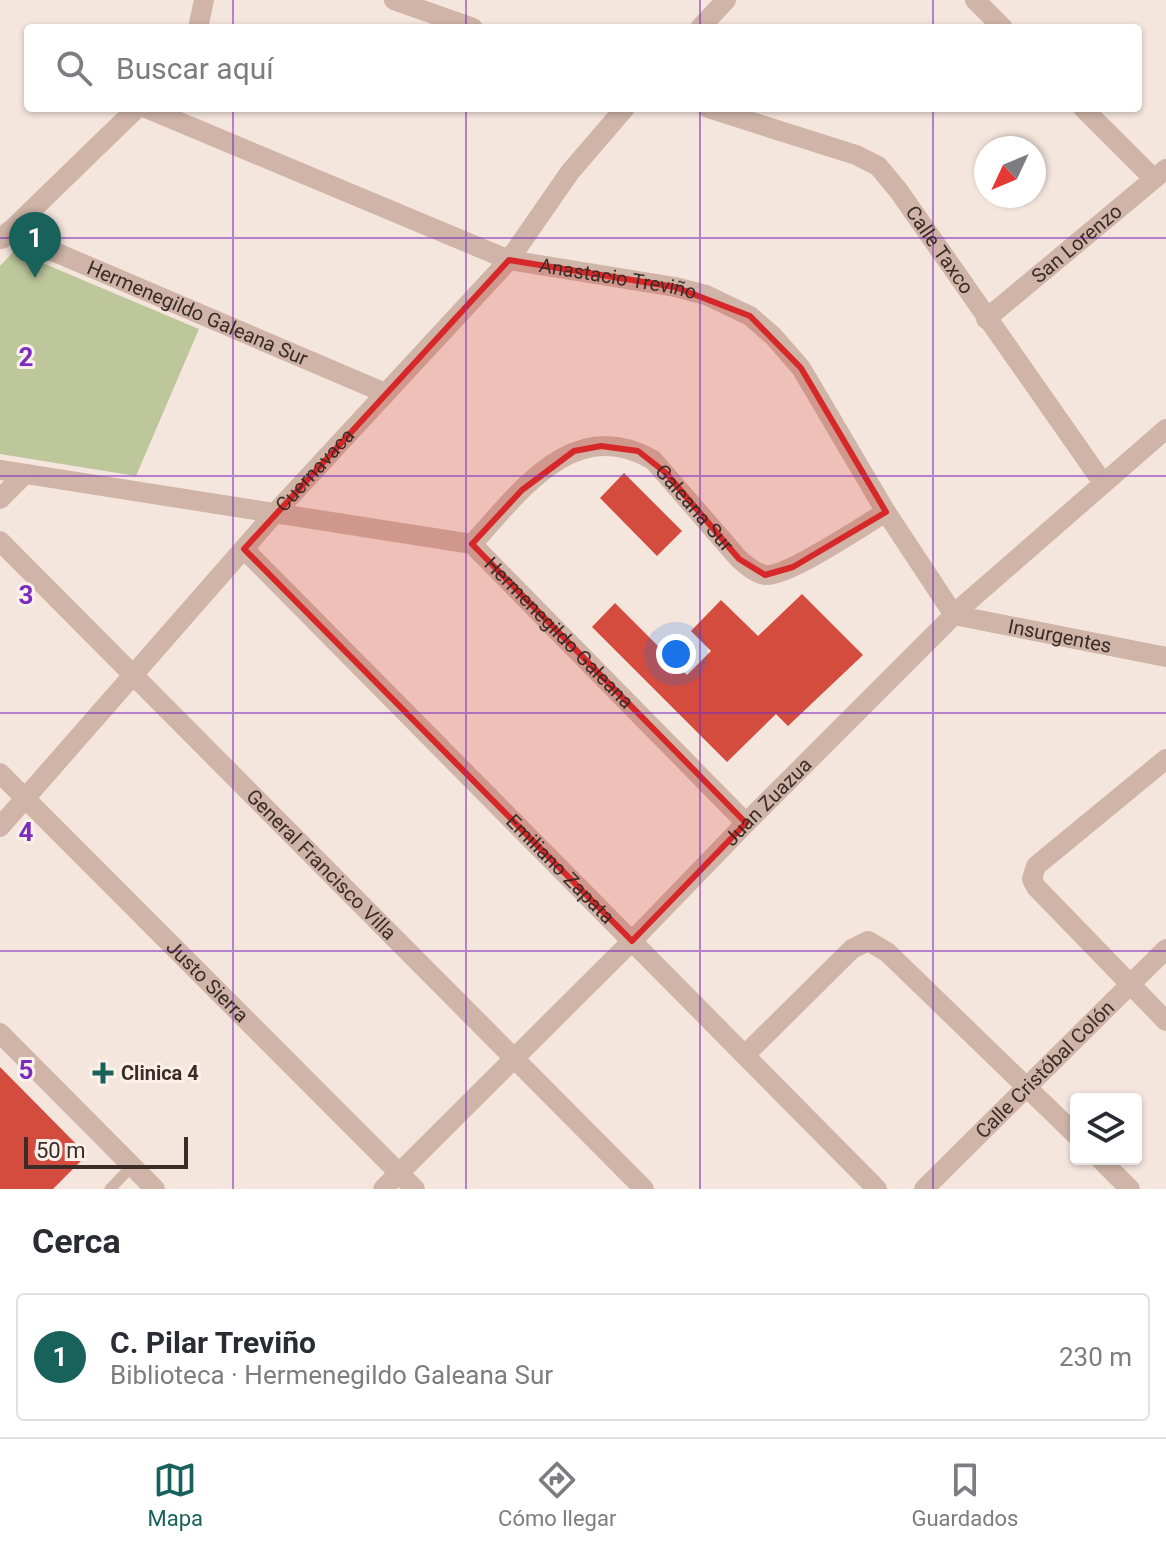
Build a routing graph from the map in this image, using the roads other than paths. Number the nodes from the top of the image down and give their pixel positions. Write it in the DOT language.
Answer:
graph roads {
  1 [pos="204,0"];
  2 [pos="394,0"];
  3 [pos="726,0"];
  4 [pos="975,0"];
  5 [pos="199,24"];
  6 [pos="462,24"];
  7 [pos="704,24"];
  8 [pos="999,24"];
  9 [pos="133,112"];
  10 [pos="156,112"];
  11 [pos="622,112"];
  12 [pos="721,112"];
  13 [pos="1088,112"];
  14 [pos="1160,174"];
  15 [pos="4,236"];
  16 [pos="509,260"];
  17 [pos="986,319"];
  18 [pos="385,393"];
  19 [pos="1166,429"];
  20 [pos="0,470"];
  21 [pos="25,474"];
  22 [pos="1103,483"];
  23 [pos="0,499"];
  24 [pos="886,512"];
  25 [pos="275,513"];
  26 [pos="0,541"];
  27 [pos="472,544"];
  28 [pos="244,549"];
  29 [pos="954,615"];
  30 [pos="1166,657"];
  31 [pos="133,675"];
  32 [pos="1166,759"];
  33 [pos="0,773"];
  34 [pos="26,798"];
  35 [pos="746,823"];
  36 [pos="0,827"];
  37 [pos="632,941"];
  38 [pos="1166,949"];
  39 [pos="1130,984"];
  40 [pos="1166,1021"];
  41 [pos="1,1034"];
  42 [pos="745,1055"];
  43 [pos="515,1059"];
  44 [pos="1026,1086"];
  45 [pos="1070,1129"];
  46 [pos="1106,1165"];
  47 [pos="132,1166"];
  48 [pos="399,1173"];
  49 [pos="110,1189"];
  50 [pos="155,1189"];
  51 [pos="383,1189"];
  52 [pos="415,1189"];
  53 [pos="644,1189"];
  54 [pos="877,1189"];
  55 [pos="924,1189"];
  56 [pos="1130,1189"];
  1 -- 5 [label="street"];
  2 -- 6 [label="street"];
  3 -- 7 [label="street"];
  4 -- 8 [label="street"];
  9 -- 15 [label="street"];
  10 -- 16 [label="street, Anastacio Treviño"];
  11 -- 16 [label="street, Cuernavaca"];
  12 -- 17 [label="street, Calle Taxco"];
  13 -- 14 [label="street"];
  14 -- 17 [label="street, San Lorenzo"];
  15 -- 18 [label="street, Hermenegildo Galeana Sur"];
  16 -- 18 [label="street, Cuernavaca"];
  16 -- 24 [label="street, Anastacio Treviño"];
  17 -- 22 [label="street, Calle Taxco"];
  18 -- 25 [label="street, Cuernavaca"];
  19 -- 22 [label="street, Juan Zuazua"];
  20 -- 21 [label="street, Hermenegildo Galeana"];
  21 -- 23 [label="street"];
  21 -- 25 [label="street, Hermenegildo Galeana"];
  22 -- 29 [label="street, Juan Zuazua"];
  24 -- 27 [label="street, Galeana Sur"];
  24 -- 29 [label="street, Anastacio Treviño"];
  25 -- 27 [label="street, Hermenegildo Galeana"];
  25 -- 28 [label="street, Cuernavaca"];
  26 -- 31 [label="street, General Francisco Villa"];
  27 -- 35 [label="street, Hermenegildo Galeana"];
  28 -- 31 [label="street, Cuernavaca"];
  28 -- 37 [label="street, Emiliano Zapata"];
  29 -- 30 [label="street, Insurgentes"];
  29 -- 35 [label="street, Juan Zuazua"];
  31 -- 34 [label="street, Cuernavaca"];
  31 -- 43 [label="street, General Francisco Villa"];
  32 -- 39 [label="street"];
  33 -- 34 [label="street, Justo Sierra"];
  34 -- 36 [label="street, Cuernavaca"];
  34 -- 48 [label="street, Justo Sierra"];
  35 -- 37 [label="street, Juan Zuazua"];
  37 -- 42 [label="street, Emiliano Zapata"];
  37 -- 43 [label="street, Juan Zuazua"];
  38 -- 39 [label="street, Calle Cristóbal Colón"];
  39 -- 40 [label="street"];
  39 -- 44 [label="street, Calle Cristóbal Colón"];
  41 -- 47 [label="street"];
  42 -- 44 [label="street"];
  42 -- 54 [label="street, Emiliano Zapata"];
  43 -- 48 [label="street, Juan Zuazua"];
  43 -- 53 [label="street, General Francisco Villa"];
  44 -- 45 [label="street"];
  44 -- 55 [label="street, Calle Cristóbal Colón"];
  46 -- 56 [label="street"];
  47 -- 49 [label="lane"];
  47 -- 50 [label="street"];
  48 -- 51 [label="street, Juan Zuazua"];
  48 -- 52 [label="street, Justo Sierra"];
}
